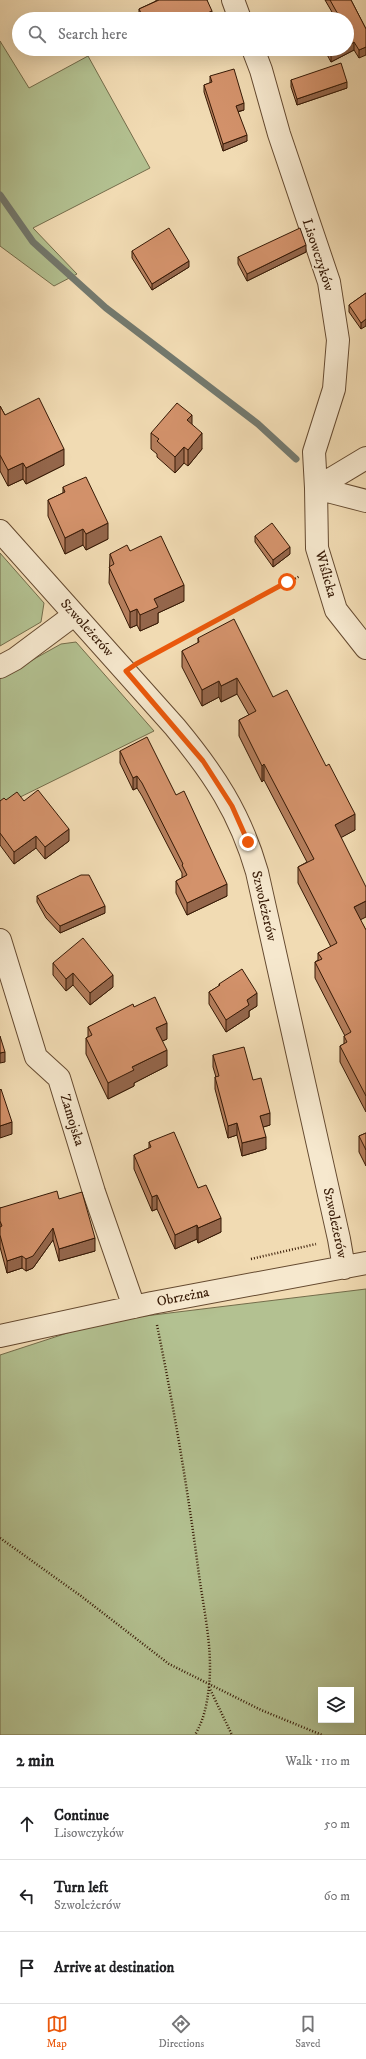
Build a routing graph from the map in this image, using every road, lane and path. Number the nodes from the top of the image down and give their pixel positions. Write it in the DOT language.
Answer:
graph roads {
  1 [pos="233,0"];
  2 [pos="237,12"];
  3 [pos="256,56"];
  4 [pos="366,458"];
  5 [pos="316,488"];
  6 [pos="366,501"];
  7 [pos="0,531"];
  8 [pos="323,566"];
  9 [pos="74,615"];
  10 [pos="366,648"];
  11 [pos="0,667"];
  12 [pos="126,671"];
  13 [pos="0,940"];
  14 [pos="366,1263"];
  15 [pos="344,1268"];
  16 [pos="143,1305"];
  17 [pos="0,1336"];
  18 [pos="0,1538"];
  19 [pos="209,1685"];
  20 [pos="194,1735"];
  21 [pos="232,1735"];
  22 [pos="322,1735"];
  1 -- 2 [label="street"];
  3 -- 5 [label="street, Lisowczyków"];
  4 -- 5 [label="street"];
  5 -- 6 [label="street"];
  5 -- 8 [label="street, Wiślicka"];
  7 -- 9 [label="street, Szwoleżerów"];
  8 -- 10 [label="street, Wiślicka"];
  8 -- 12 [label="path"];
  9 -- 11 [label="street"];
  9 -- 12 [label="street, Szwoleżerów"];
  12 -- 15 [label="street, Szwoleżerów"];
  13 -- 16 [label="street, Zamojska"];
  14 -- 15 [label="street, Obrzeżna"];
  15 -- 16 [label="street, Obrzeżna"];
  16 -- 17 [label="street, Obrzeżna"];
  16 -- 19 [label="path"];
  18 -- 19 [label="path"];
  19 -- 20 [label="path"];
  19 -- 21 [label="path"];
  19 -- 22 [label="path"];
}
